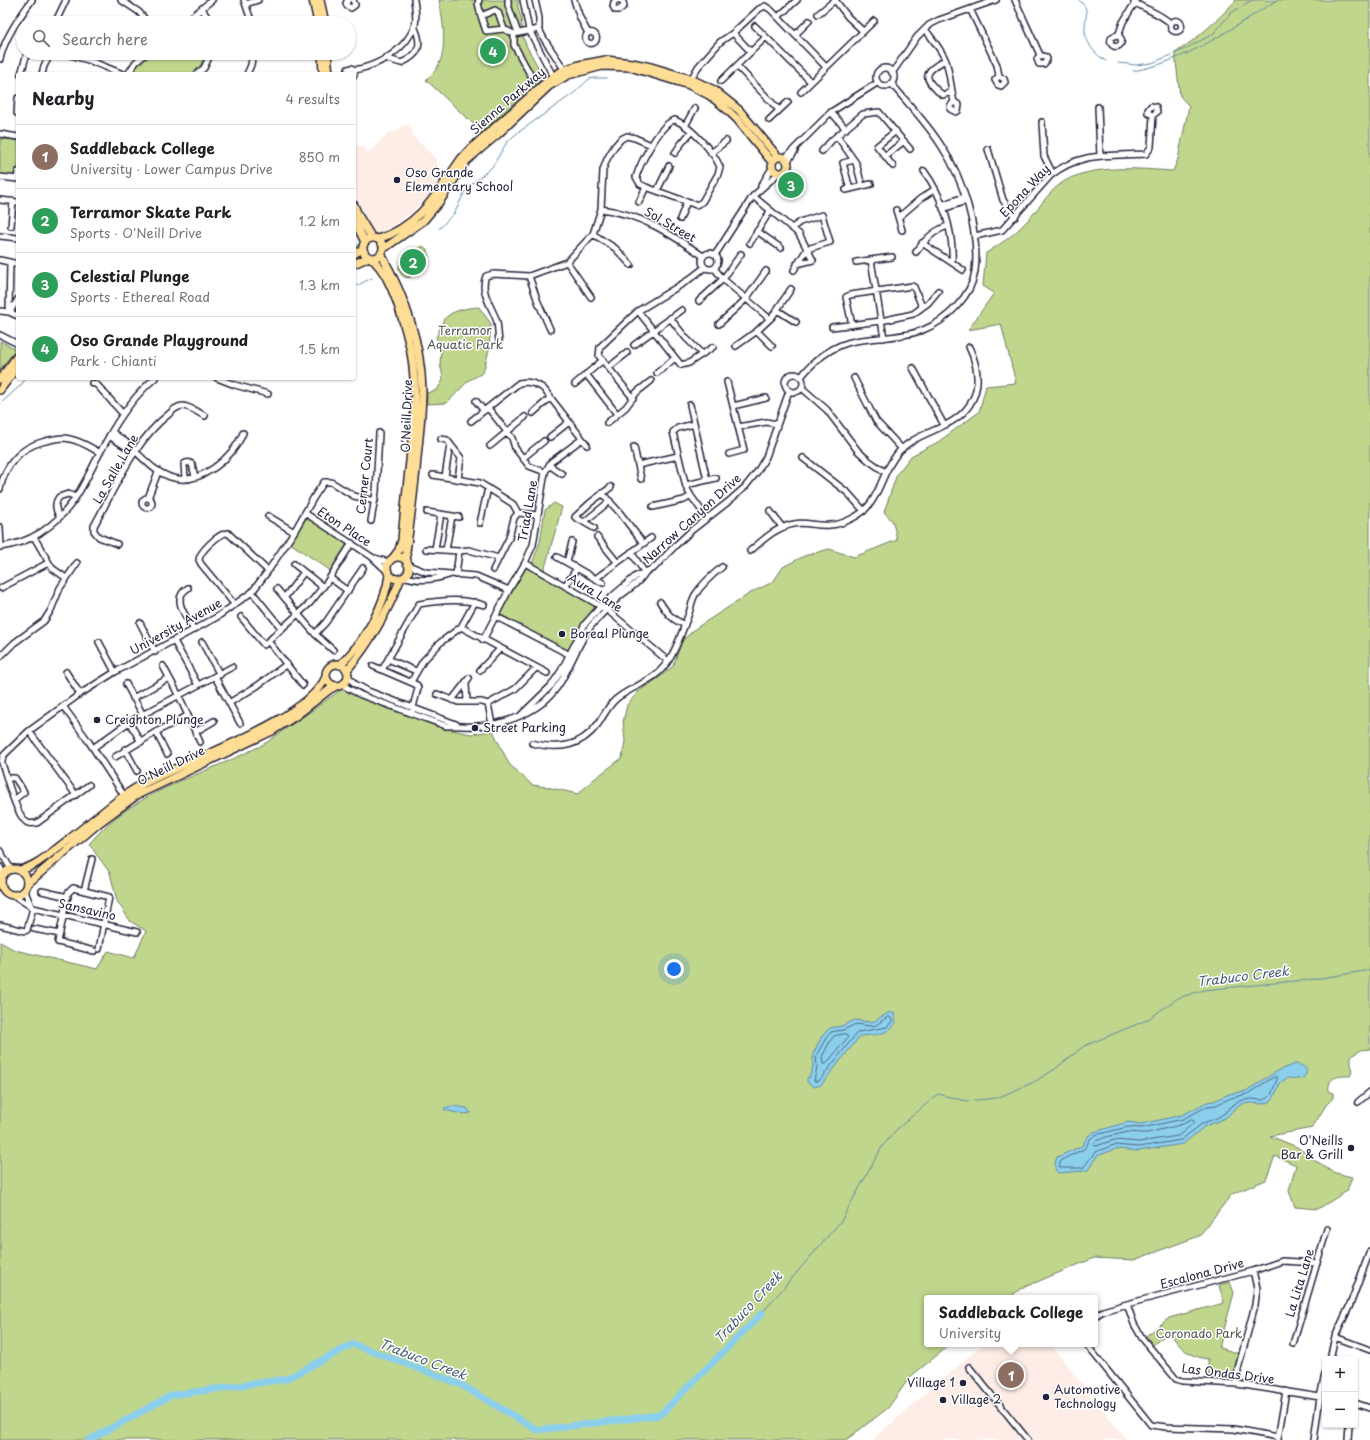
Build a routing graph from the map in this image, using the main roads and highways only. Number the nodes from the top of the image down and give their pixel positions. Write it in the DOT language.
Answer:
graph roads {
  1 [pos="313,0"];
  2 [pos="320,0"];
  3 [pos="316,16"];
  4 [pos="323,16"];
  5 [pos="322,60"];
  6 [pos="328,60"];
  7 [pos="323,72"];
  8 [pos="329,72"];
  9 [pos="555,79"];
  10 [pos="779,161"];
  11 [pos="356,209"];
  12 [pos="356,225"];
  13 [pos="375,239"];
  14 [pos="364,246"];
  15 [pos="382,251"];
  16 [pos="356,252"];
  17 [pos="370,257"];
  18 [pos="356,263"];
  19 [pos="16,358"];
  20 [pos="16,369"];
  21 [pos="0,379"];
  22 [pos="0,390"];
  23 [pos="391,560"];
  24 [pos="408,564"];
  25 [pos="388,572"];
  26 [pos="402,577"];
  27 [pos="340,665"];
  28 [pos="347,673"];
  29 [pos="326,677"];
  30 [pos="339,685"];
  31 [pos="125,799"];
  32 [pos="19,870"];
  33 [pos="2,880"];
  34 [pos="27,885"];
  35 [pos="11,894"];
  36 [pos="0,896"];
  1 -- 3 [label="main road"];
  2 -- 4 [label="main road"];
  5 -- 7 [label="main road"];
  6 -- 8 [label="main road"];
  9 -- 10 [label="main road, Sienna Parkway"];
  9 -- 13 [label="main road, Sienna Parkway"];
  9 -- 15 [label="main road, Sienna Parkway"];
  10 -- 10 [label="main road, Sienna Parkway"];
  11 -- 13 [label="main road, O'Neill Drive"];
  12 -- 14 [label="main road, O'Neill Drive"];
  13 -- 14 [label="main road"];
  13 -- 15 [label="main road, O'Neill Drive"];
  14 -- 16 [label="main road"];
  14 -- 17 [label="main road, O'Neill Drive"];
  15 -- 17 [label="main road"];
  15 -- 24 [label="main road, O'Neill Drive"];
  17 -- 18 [label="main road"];
  17 -- 23 [label="main road, O'Neill Drive"];
  19 -- 21 [label="main road"];
  20 -- 22 [label="main road"];
  23 -- 24 [label="main road"];
  23 -- 25 [label="main road, O'Neill Drive"];
  24 -- 26 [label="main road, O'Neill Drive"];
  25 -- 26 [label="main road"];
  25 -- 27 [label="main road, O'Neill Drive"];
  26 -- 28 [label="main road, O'Neill Drive"];
  27 -- 28 [label="main road"];
  27 -- 29 [label="main road, O'Neill Drive"];
  28 -- 30 [label="main road, O'Neill Drive"];
  29 -- 30 [label="main road"];
  29 -- 31 [label="main road, O'Neill Drive"];
  30 -- 31 [label="main road, O'Neill Drive"];
  31 -- 32 [label="main road, O'Neill Drive"];
  31 -- 34 [label="main road, O'Neill Drive"];
  32 -- 33 [label="main road, O'Neill Drive"];
  32 -- 34 [label="main road"];
  33 -- 35 [label="main road"];
  34 -- 35 [label="main road, O'Neill Drive"];
  35 -- 36 [label="main road, O'Neill Drive"];
}
